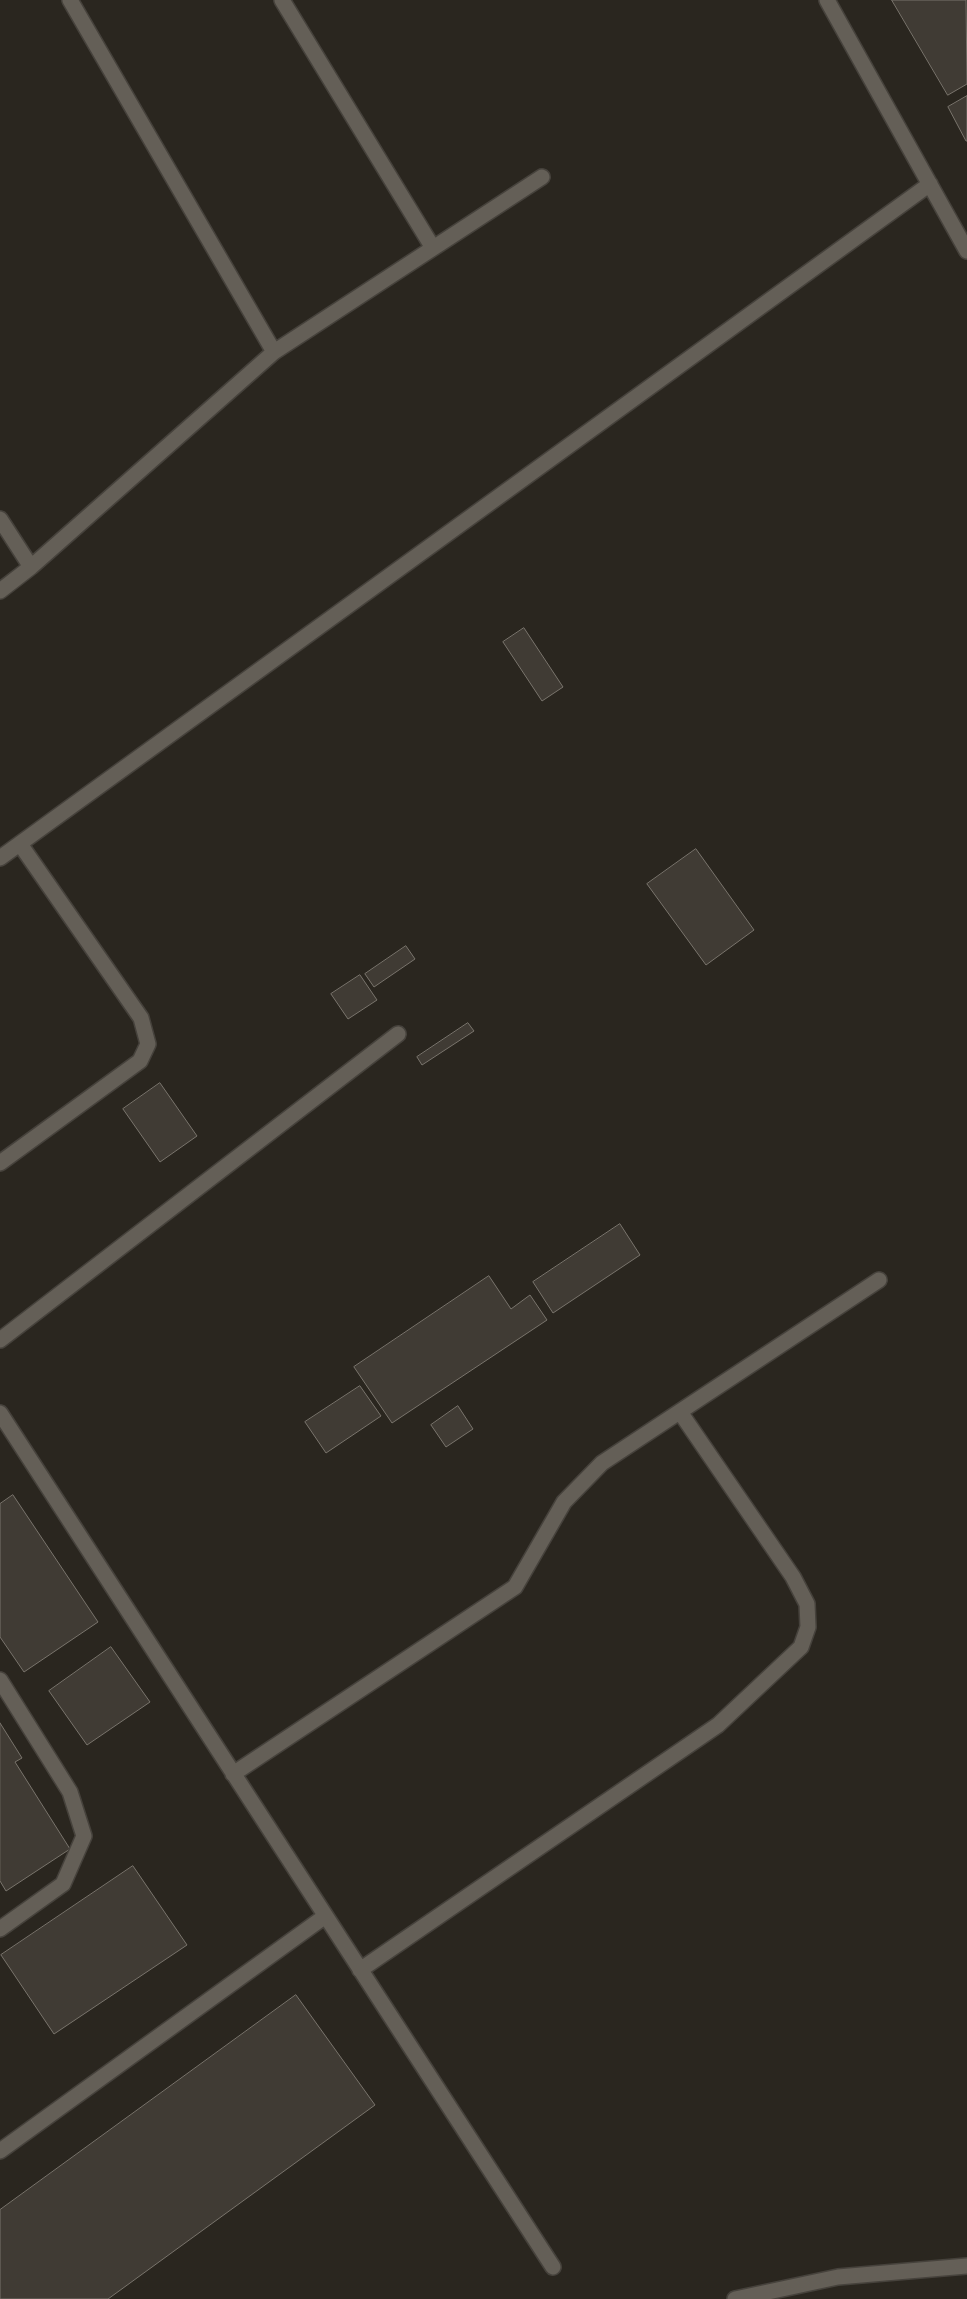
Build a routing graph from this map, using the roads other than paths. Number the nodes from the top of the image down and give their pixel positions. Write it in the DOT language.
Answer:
graph roads {
  1 [pos="70,0"];
  2 [pos="282,0"];
  3 [pos="827,0"];
  4 [pos="542,177"];
  5 [pos="930,184"];
  6 [pos="433,248"];
  7 [pos="967,251"];
  8 [pos="274,352"];
  9 [pos="0,519"];
  10 [pos="31,567"];
  11 [pos="0,591"];
  12 [pos="20,844"];
  13 [pos="0,858"];
  14 [pos="398,1034"];
  15 [pos="0,1163"];
  16 [pos="879,1280"];
  17 [pos="0,1340"];
  18 [pos="680,1412"];
  19 [pos="0,1413"];
  20 [pos="0,1680"];
  21 [pos="233,1774"];
  22 [pos="324,1917"];
  23 [pos="0,1929"];
  24 [pos="360,1970"];
  25 [pos="0,2150"];
  26 [pos="967,2266"];
  27 [pos="553,2267"];
  28 [pos="735,2299"];
  1 -- 8 [label="lane"];
  2 -- 6 [label="lane"];
  3 -- 5 [label="lane"];
  4 -- 6 [label="lane"];
  5 -- 7 [label="lane"];
  5 -- 12 [label="lane"];
  6 -- 8 [label="lane"];
  8 -- 10 [label="lane"];
  9 -- 10 [label="lane"];
  10 -- 11 [label="lane"];
  12 -- 13 [label="lane"];
  12 -- 15 [label="lane"];
  14 -- 17 [label="lane"];
  16 -- 18 [label="lane"];
  18 -- 21 [label="lane"];
  18 -- 24 [label="lane"];
  19 -- 21 [label="lane"];
  20 -- 23 [label="lane"];
  21 -- 22 [label="lane"];
  22 -- 24 [label="lane"];
  22 -- 25 [label="lane"];
  24 -- 27 [label="lane"];
  26 -- 28 [label="lane"];
}
